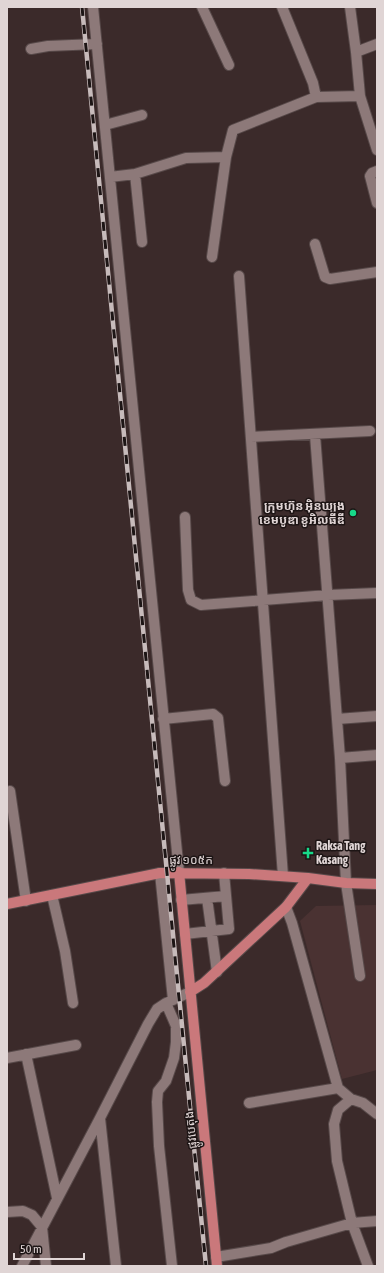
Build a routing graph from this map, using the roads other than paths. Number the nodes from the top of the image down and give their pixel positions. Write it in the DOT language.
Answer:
graph roads {
  1 [pos="94,7"];
  2 [pos="202,7"];
  3 [pos="282,7"];
  4 [pos="350,7"];
  5 [pos="97,44"];
  6 [pos="377,44"];
  7 [pos="31,49"];
  8 [pos="356,52"];
  9 [pos="229,65"];
  10 [pos="360,96"];
  11 [pos="316,97"];
  12 [pos="142,115"];
  13 [pos="105,125"];
  14 [pos="377,150"];
  15 [pos="226,157"];
  16 [pos="377,171"];
  17 [pos="135,174"];
  18 [pos="110,177"];
  19 [pos="377,203"];
  20 [pos="142,242"];
  21 [pos="315,244"];
  22 [pos="212,257"];
  23 [pos="377,272"];
  24 [pos="240,276"];
  25 [pos="370,431"];
  26 [pos="315,435"];
  27 [pos="251,437"];
  28 [pos="185,517"];
  29 [pos="377,593"];
  30 [pos="328,595"];
  31 [pos="263,600"];
  32 [pos="377,716"];
  33 [pos="164,719"];
  34 [pos="337,719"];
  35 [pos="377,755"];
  36 [pos="340,758"];
  37 [pos="225,781"];
  38 [pos="10,791"];
  39 [pos="179,872"];
  40 [pos="160,873"];
  41 [pos="224,873"];
  42 [pos="283,876"];
  43 [pos="308,878"];
  44 [pos="346,883"];
  45 [pos="377,884"];
  46 [pos="52,895"];
  47 [pos="226,896"];
  48 [pos="207,898"];
  49 [pos="26,900"];
  50 [pos="181,900"];
  51 [pos="7,904"];
  52 [pos="286,907"];
  53 [pos="211,931"];
  54 [pos="184,934"];
  55 [pos="217,972"];
  56 [pos="360,976"];
  57 [pos="190,992"];
  58 [pos="170,1002"];
  59 [pos="73,1003"];
  60 [pos="76,1044"];
  61 [pos="26,1054"];
  62 [pos="7,1058"];
  63 [pos="338,1088"];
  64 [pos="351,1099"];
  65 [pos="249,1103"];
  66 [pos="377,1114"];
  67 [pos="100,1118"];
  68 [pos="57,1198"];
  69 [pos="7,1212"];
  70 [pos="377,1221"];
  71 [pos="352,1223"];
  72 [pos="42,1227"];
  73 [pos="217,1262"];
  74 [pos="22,1266"];
  75 [pos="46,1266"];
  76 [pos="116,1266"];
  77 [pos="172,1266"];
  78 [pos="368,1266"];
  1 -- 5 [label="street"];
  2 -- 9 [label="street"];
  3 -- 11 [label="street"];
  4 -- 8 [label="street"];
  5 -- 7 [label="street"];
  5 -- 13 [label="street"];
  6 -- 8 [label="street"];
  8 -- 10 [label="street"];
  10 -- 11 [label="street"];
  10 -- 14 [label="street"];
  11 -- 15 [label="street"];
  12 -- 13 [label="street"];
  13 -- 18 [label="street"];
  15 -- 17 [label="street"];
  15 -- 22 [label="street"];
  16 -- 19 [label="street"];
  17 -- 18 [label="street"];
  17 -- 20 [label="street"];
  18 -- 33 [label="street"];
  21 -- 23 [label="street"];
  24 -- 27 [label="street"];
  25 -- 26 [label="street"];
  26 -- 27 [label="street"];
  26 -- 30 [label="street"];
  27 -- 31 [label="street"];
  28 -- 31 [label="street"];
  29 -- 30 [label="street"];
  30 -- 31 [label="street"];
  30 -- 34 [label="street"];
  31 -- 42 [label="street"];
  32 -- 34 [label="street"];
  33 -- 37 [label="street"];
  33 -- 39 [label="street"];
  34 -- 36 [label="street"];
  35 -- 36 [label="street"];
  36 -- 44 [label="street"];
  38 -- 49 [label="street"];
  39 -- 40 [label="main road, ផ្លូវ ១០៥ក"];
  39 -- 41 [label="main road, ផ្លូវ ១០៥ក"];
  39 -- 50 [label="main road, ផ្លូវបេតុង"];
  40 -- 46 [label="main road, ផ្លូវ ១០៥ក"];
  40 -- 58 [label="street"];
  41 -- 42 [label="main road, ផ្លូវ ១០៥ក"];
  41 -- 47 [label="street"];
  42 -- 43 [label="main road, ផ្លូវ ១០៥ក"];
  43 -- 44 [label="main road, ផ្លូវ ១០៥ក"];
  43 -- 52 [label="main road"];
  44 -- 45 [label="main road, ផ្លូវ ១០៥ក"];
  44 -- 56 [label="street"];
  46 -- 49 [label="main road, ផ្លូវ ១០៥ក"];
  46 -- 59 [label="street"];
  47 -- 48 [label="street"];
  47 -- 53 [label="street"];
  48 -- 50 [label="street"];
  48 -- 53 [label="street"];
  49 -- 51 [label="main road, ផ្លូវ ១០៥ក"];
  50 -- 54 [label="main road, ផ្លូវបេតុង"];
  52 -- 55 [label="main road"];
  52 -- 63 [label="street"];
  53 -- 54 [label="street"];
  53 -- 55 [label="street"];
  54 -- 57 [label="main road, ផ្លូវបេតុង"];
  55 -- 57 [label="main road"];
  57 -- 58 [label="street"];
  57 -- 73 [label="main road, ផ្លូវបេតុង"];
  58 -- 67 [label="street"];
  58 -- 77 [label="street"];
  60 -- 61 [label="street"];
  61 -- 62 [label="street"];
  61 -- 68 [label="street"];
  63 -- 64 [label="street"];
  63 -- 65 [label="street"];
  64 -- 66 [label="street"];
  64 -- 71 [label="street"];
  67 -- 68 [label="street"];
  67 -- 76 [label="street"];
  68 -- 72 [label="street"];
  69 -- 72 [label="street"];
  70 -- 71 [label="street"];
  71 -- 73 [label="street"];
  71 -- 78 [label="street"];
  72 -- 74 [label="street"];
  72 -- 75 [label="street"];
}
